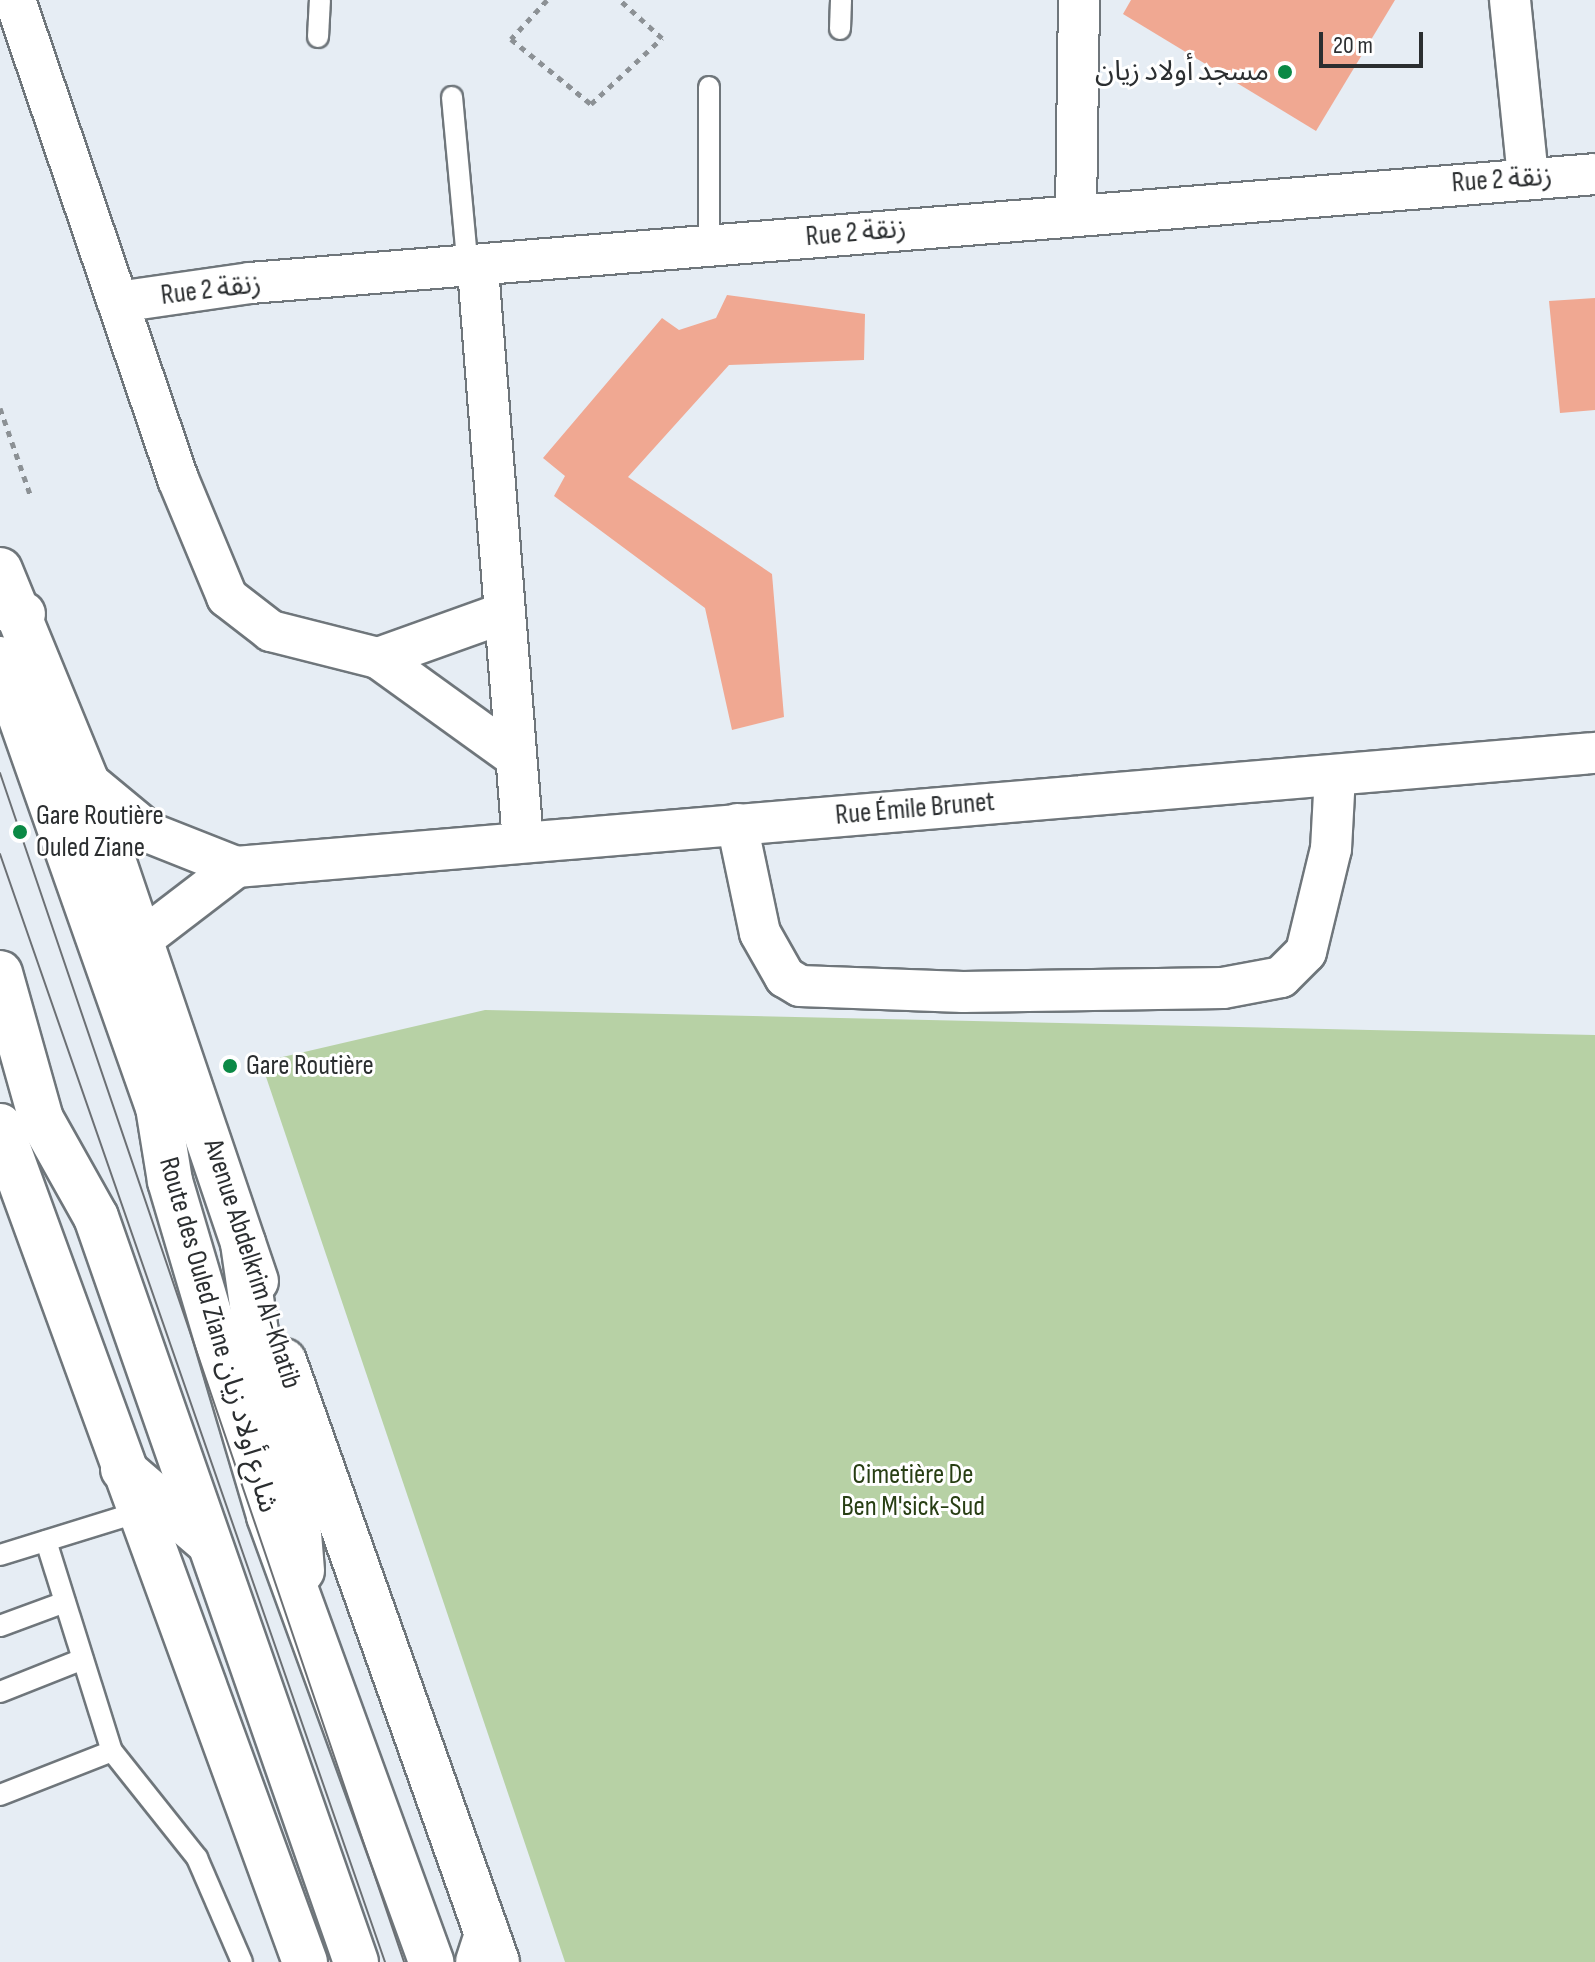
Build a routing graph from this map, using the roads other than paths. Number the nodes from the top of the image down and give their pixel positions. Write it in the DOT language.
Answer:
graph roads {
  1 [pos="15,0"];
  2 [pos="320,0"];
  3 [pos="841,0"];
  4 [pos="1079,0"];
  5 [pos="1510,0"];
  6 [pos="840,29"];
  7 [pos="318,37"];
  8 [pos="709,87"];
  9 [pos="452,97"];
  10 [pos="1595,174"];
  11 [pos="1528,178"];
  12 [pos="1076,214"];
  13 [pos="709,245"];
  14 [pos="473,269"];
  15 [pos="118,302"];
  16 [pos="0,570"];
  17 [pos="12,611"];
  18 [pos="501,614"];
  19 [pos="378,658"];
  20 [pos="0,659"];
  21 [pos="1595,753"];
  22 [pos="511,754"];
  23 [pos="1335,775"];
  24 [pos="86,780"];
  25 [pos="737,824"];
  26 [pos="523,842"];
  27 [pos="236,867"];
  28 [pos="141,940"];
  29 [pos="0,973"];
  30 [pos="0,1126"];
  31 [pos="243,1243"];
  32 [pos="123,1469"];
  33 [pos="139,1512"];
  34 [pos="46,1541"];
  35 [pos="212,1545"];
  36 [pos="0,1555"];
  37 [pos="65,1602"];
  38 [pos="303,1613"];
  39 [pos="0,1626"];
  40 [pos="83,1659"];
  41 [pos="0,1692"];
  42 [pos="112,1751"];
  43 [pos="0,1795"];
  44 [pos="487,1953"];
  45 [pos="242,1962"];
  46 [pos="305,1962"];
  47 [pos="356,1962"];
  48 [pos="431,1962"];
  1 -- 15 [label="street"];
  2 -- 7 [label="lane"];
  3 -- 6 [label="lane"];
  4 -- 12 [label="street"];
  5 -- 11 [label="street"];
  8 -- 13 [label="lane"];
  9 -- 14 [label="lane"];
  10 -- 11 [label="street, Rue 2 زنقة"];
  11 -- 12 [label="street, Rue 2 زنقة"];
  12 -- 13 [label="street, Rue 2 زنقة"];
  13 -- 14 [label="street, Rue 2 زنقة"];
  14 -- 15 [label="street, Rue 2 زنقة"];
  14 -- 18 [label="street"];
  15 -- 19 [label="street"];
  16 -- 17 [label="main road, Avenue Abdelkrim Al-Khatib"];
  17 -- 24 [label="main road, Avenue Abdelkrim Al-Khatib"];
  18 -- 19 [label="street"];
  18 -- 22 [label="street"];
  19 -- 22 [label="street"];
  20 -- 38 [label="main road, Route des Ouled Ziane شارع أولاد زيان"];
  21 -- 23 [label="street, Rue Émile Brunet"];
  22 -- 26 [label="street"];
  23 -- 25 [label="street, Rue Émile Brunet"];
  23 -- 25 [label="street"];
  24 -- 27 [label="street, Rue Émile Brunet"];
  24 -- 28 [label="main road, Avenue Abdelkrim Al-Khatib"];
  25 -- 26 [label="street, Rue Émile Brunet"];
  26 -- 27 [label="street, Rue Émile Brunet"];
  27 -- 28 [label="street"];
  28 -- 31 [label="main road, Avenue Abdelkrim Al-Khatib"];
  29 -- 35 [label="main road"];
  30 -- 32 [label="main road"];
  31 -- 38 [label="main road"];
  31 -- 44 [label="main road, Avenue Abdelkrim Al-Khatib"];
  32 -- 33 [label="main road"];
  32 -- 35 [label="main road"];
  33 -- 34 [label="lane"];
  33 -- 46 [label="main road"];
  34 -- 36 [label="lane"];
  34 -- 37 [label="lane"];
  35 -- 47 [label="main road"];
  37 -- 39 [label="lane"];
  37 -- 40 [label="lane"];
  38 -- 48 [label="main road, Route des Ouled Ziane شارع أولاد زيان"];
  40 -- 41 [label="lane"];
  40 -- 42 [label="lane"];
  42 -- 43 [label="lane"];
  42 -- 45 [label="lane"];
}
